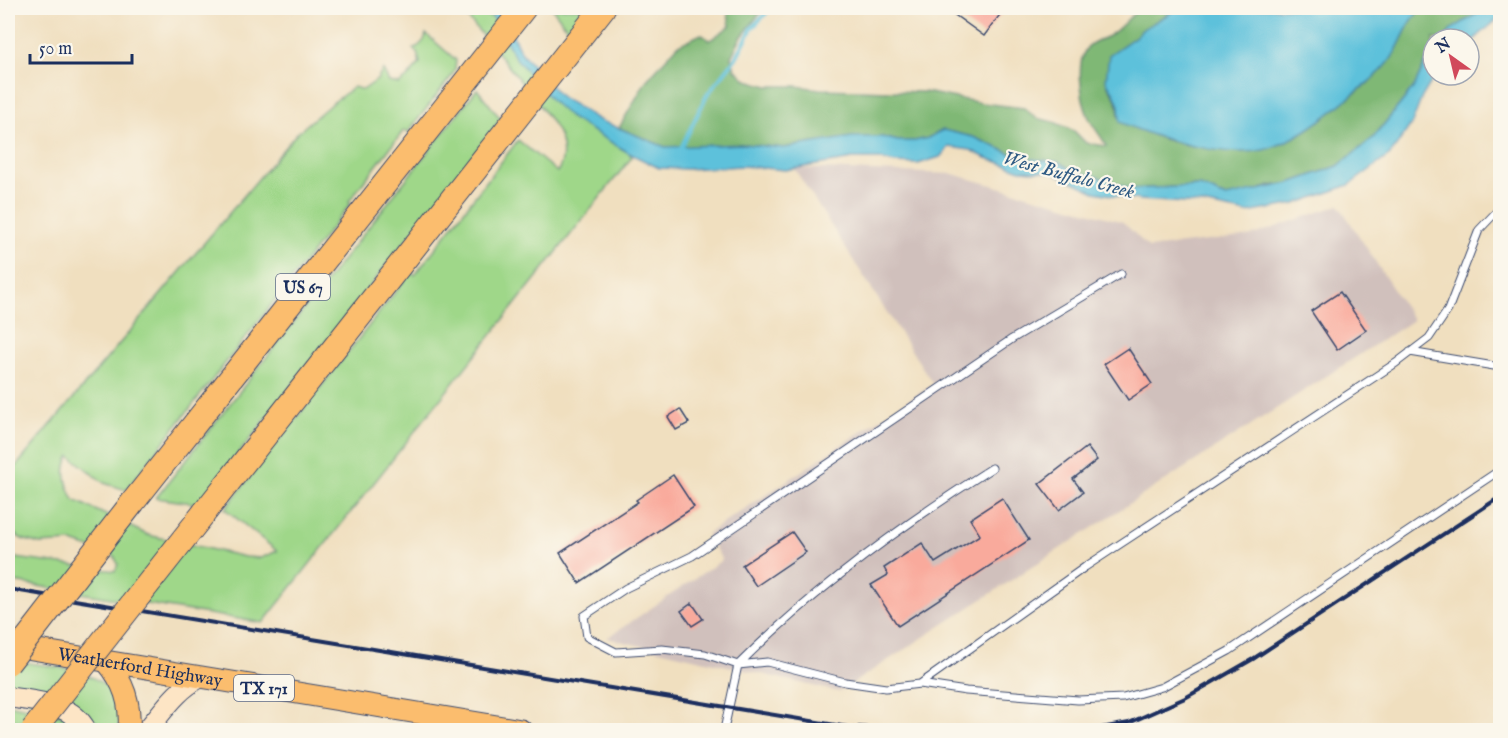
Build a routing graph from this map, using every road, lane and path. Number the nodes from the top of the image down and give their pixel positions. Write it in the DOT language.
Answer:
graph roads {
  1 [pos="524,8"];
  2 [pos="603,8"];
  3 [pos="1500,208"];
  4 [pos="1121,274"];
  5 [pos="1410,352"];
  6 [pos="1500,367"];
  7 [pos="992,468"];
  8 [pos="1500,470"];
  9 [pos="8,645"];
  10 [pos="106,662"];
  11 [pos="8,663"];
  12 [pos="738,665"];
  13 [pos="201,677"];
  14 [pos="921,684"];
  15 [pos="8,697"];
  16 [pos="33,730"];
  17 [pos="86,730"];
  18 [pos="129,730"];
  19 [pos="147,730"];
  20 [pos="521,730"];
  21 [pos="724,730"];
  1 -- 11 [label="highway, US 67, bridge"];
  2 -- 16 [label="highway, bridge"];
  3 -- 5 [label="lane"];
  4 -- 12 [label="lane"];
  5 -- 6 [label="lane"];
  5 -- 14 [label="lane"];
  7 -- 12 [label="lane"];
  8 -- 14 [label="lane"];
  9 -- 10 [label="main road, Weatherford Highway / TX 171"];
  10 -- 13 [label="main road, Weatherford Highway / TX 171"];
  10 -- 18 [label="main road"];
  12 -- 14 [label="lane"];
  12 -- 21 [label="lane"];
  13 -- 19 [label="main road"];
  13 -- 20 [label="main road, Weatherford Highway / TX 171"];
  15 -- 17 [label="main road"];
}
